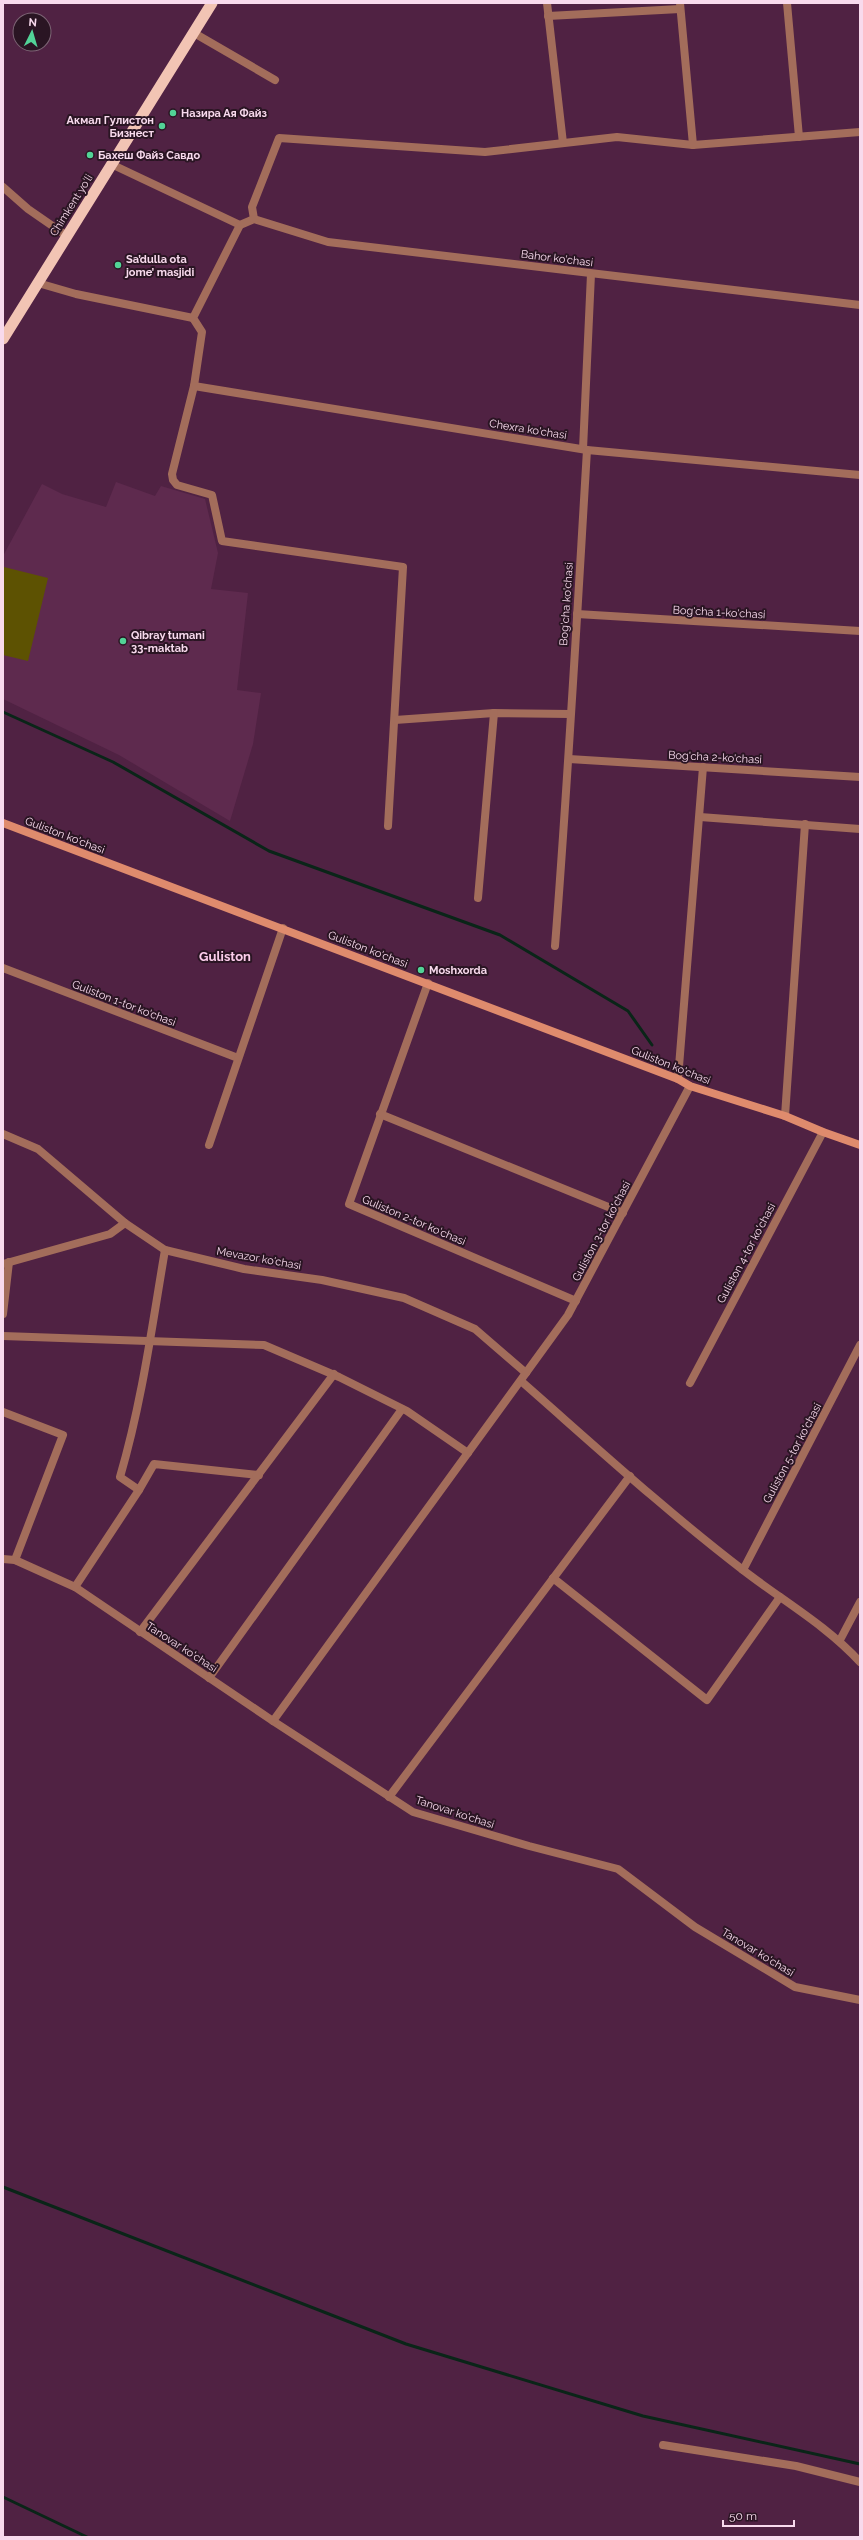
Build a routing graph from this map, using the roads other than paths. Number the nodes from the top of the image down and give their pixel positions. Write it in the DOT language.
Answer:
graph roads {
  1 [pos="212,3"];
  2 [pos="547,3"];
  3 [pos="787,3"];
  4 [pos="680,6"];
  5 [pos="548,16"];
  6 [pos="194,33"];
  7 [pos="275,80"];
  8 [pos="860,132"];
  9 [pos="798,137"];
  10 [pos="563,143"];
  11 [pos="693,145"];
  12 [pos="111,164"];
  13 [pos="3,187"];
  14 [pos="254,219"];
  15 [pos="240,225"];
  16 [pos="67,236"];
  17 [pos="591,274"];
  18 [pos="38,282"];
  19 [pos="860,305"];
  20 [pos="193,318"];
  21 [pos="3,339"];
  22 [pos="194,386"];
  23 [pos="585,450"];
  24 [pos="860,475"];
  25 [pos="577,614"];
  26 [pos="860,631"];
  27 [pos="494,713"];
  28 [pos="570,714"];
  29 [pos="395,720"];
  30 [pos="569,759"];
  31 [pos="703,767"];
  32 [pos="860,777"];
  33 [pos="700,817"];
  34 [pos="3,823"];
  35 [pos="805,824"];
  36 [pos="388,826"];
  37 [pos="860,829"];
  38 [pos="478,898"];
  39 [pos="282,928"];
  40 [pos="555,946"];
  41 [pos="3,968"];
  42 [pos="428,983"];
  43 [pos="238,1058"];
  44 [pos="678,1079"];
  45 [pos="690,1086"];
  46 [pos="380,1114"];
  47 [pos="785,1116"];
  48 [pos="823,1132"];
  49 [pos="3,1134"];
  50 [pos="209,1145"];
  51 [pos="860,1145"];
  52 [pos="623,1213"];
  53 [pos="125,1223"];
  54 [pos="165,1250"];
  55 [pos="6,1263"];
  56 [pos="576,1301"];
  57 [pos="3,1314"];
  58 [pos="3,1336"];
  59 [pos="150,1340"];
  60 [pos="860,1345"];
  61 [pos="526,1373"];
  62 [pos="334,1374"];
  63 [pos="521,1381"];
  64 [pos="690,1383"];
  65 [pos="402,1409"];
  66 [pos="3,1412"];
  67 [pos="468,1453"];
  68 [pos="258,1475"];
  69 [pos="630,1476"];
  70 [pos="139,1490"];
  71 [pos="3,1559"];
  72 [pos="15,1560"];
  73 [pos="743,1570"];
  74 [pos="553,1578"];
  75 [pos="75,1587"];
  76 [pos="780,1597"];
  77 [pos="860,1602"];
  78 [pos="140,1632"];
  79 [pos="840,1640"];
  80 [pos="860,1662"];
  81 [pos="209,1678"];
  82 [pos="273,1722"];
  83 [pos="389,1796"];
  84 [pos="860,2000"];
  85 [pos="663,2445"];
  86 [pos="860,2482"];
  1 -- 6 [label="highway, Chimkent yo‘li"];
  2 -- 5 [label="street"];
  3 -- 9 [label="street"];
  4 -- 5 [label="street"];
  4 -- 11 [label="street"];
  5 -- 10 [label="street"];
  6 -- 7 [label="street"];
  6 -- 12 [label="highway, Chimkent yo‘li"];
  8 -- 9 [label="street"];
  9 -- 11 [label="street"];
  10 -- 11 [label="street"];
  10 -- 14 [label="street"];
  12 -- 15 [label="street"];
  12 -- 16 [label="highway, Chimkent yo‘li"];
  13 -- 16 [label="street"];
  14 -- 15 [label="street"];
  14 -- 17 [label="street, Bahor ko'chasi"];
  15 -- 20 [label="street"];
  16 -- 18 [label="highway, Chimkent yo‘li"];
  17 -- 19 [label="street, Bahor ko'chasi"];
  17 -- 23 [label="street, Bog'cha ko'chasi"];
  18 -- 20 [label="street"];
  18 -- 21 [label="highway, Chimkent yo‘li"];
  20 -- 22 [label="street"];
  22 -- 23 [label="street, Chexra ko'chasi"];
  22 -- 29 [label="street"];
  23 -- 24 [label="street, Chexra ko'chasi"];
  23 -- 25 [label="street, Bog'cha ko'chasi"];
  25 -- 26 [label="street, Bog'cha 1-ko'chasi"];
  25 -- 28 [label="street, Bog'cha ko'chasi"];
  27 -- 28 [label="street"];
  27 -- 29 [label="street"];
  27 -- 38 [label="street"];
  28 -- 30 [label="street, Bog'cha ko'chasi"];
  29 -- 36 [label="street"];
  30 -- 31 [label="street, Bog'cha 2-ko'chasi"];
  30 -- 40 [label="street, Bog'cha ko'chasi"];
  31 -- 32 [label="street, Bog'cha 2-ko'chasi"];
  31 -- 33 [label="street"];
  33 -- 35 [label="street"];
  33 -- 44 [label="street"];
  34 -- 39 [label="main road, Guliston ko'chasi"];
  35 -- 37 [label="street"];
  35 -- 47 [label="street"];
  39 -- 42 [label="main road, Guliston ko'chasi"];
  39 -- 43 [label="street"];
  41 -- 43 [label="street, Guliston 1-tor ko'chasi"];
  42 -- 44 [label="main road, Guliston ko'chasi"];
  42 -- 46 [label="street, Guliston 2-tor ko'chasi"];
  43 -- 50 [label="street"];
  44 -- 45 [label="main road, Guliston ko'chasi"];
  45 -- 47 [label="main road, Guliston ko'chasi"];
  45 -- 52 [label="street, Guliston 3-tor ko'chasi"];
  46 -- 52 [label="street"];
  46 -- 56 [label="street, Guliston 2-tor ko'chasi"];
  47 -- 48 [label="main road, Guliston ko'chasi"];
  48 -- 51 [label="main road, Guliston ko'chasi"];
  48 -- 64 [label="street, Guliston 4-tor ko'chasi"];
  49 -- 53 [label="street, Mevazor ko'chasi"];
  52 -- 56 [label="street, Guliston 3-tor ko'chasi"];
  53 -- 54 [label="street, Mevazor ko'chasi"];
  53 -- 55 [label="street"];
  54 -- 59 [label="street"];
  54 -- 61 [label="street, Mevazor ko'chasi"];
  55 -- 57 [label="street"];
  56 -- 61 [label="street, Guliston 3-tor ko'chasi"];
  58 -- 59 [label="street"];
  59 -- 62 [label="street"];
  59 -- 70 [label="street"];
  60 -- 73 [label="street, Guliston 5-tor ko'chasi"];
  61 -- 63 [label="street, Guliston 3-tor ko'chasi"];
  62 -- 65 [label="street"];
  62 -- 68 [label="street"];
  63 -- 67 [label="street, Guliston 3-tor ko'chasi"];
  63 -- 69 [label="street"];
  65 -- 67 [label="street"];
  65 -- 81 [label="street"];
  66 -- 72 [label="street"];
  67 -- 82 [label="street, Guliston 3-tor ko'chasi"];
  68 -- 70 [label="street"];
  68 -- 78 [label="street"];
  69 -- 73 [label="street"];
  69 -- 74 [label="street"];
  70 -- 75 [label="street"];
  71 -- 72 [label="street, Tanovar ko'chasi"];
  72 -- 75 [label="street, Tanovar ko'chasi"];
  73 -- 76 [label="street"];
  74 -- 76 [label="street"];
  74 -- 83 [label="street"];
  75 -- 78 [label="street, Tanovar ko'chasi"];
  76 -- 79 [label="street"];
  77 -- 79 [label="street"];
  78 -- 81 [label="street, Tanovar ko'chasi"];
  79 -- 80 [label="street"];
  81 -- 82 [label="street, Tanovar ko'chasi"];
  82 -- 83 [label="street, Tanovar ko'chasi"];
  83 -- 84 [label="street, Tanovar ko'chasi"];
  85 -- 86 [label="street"];
}
